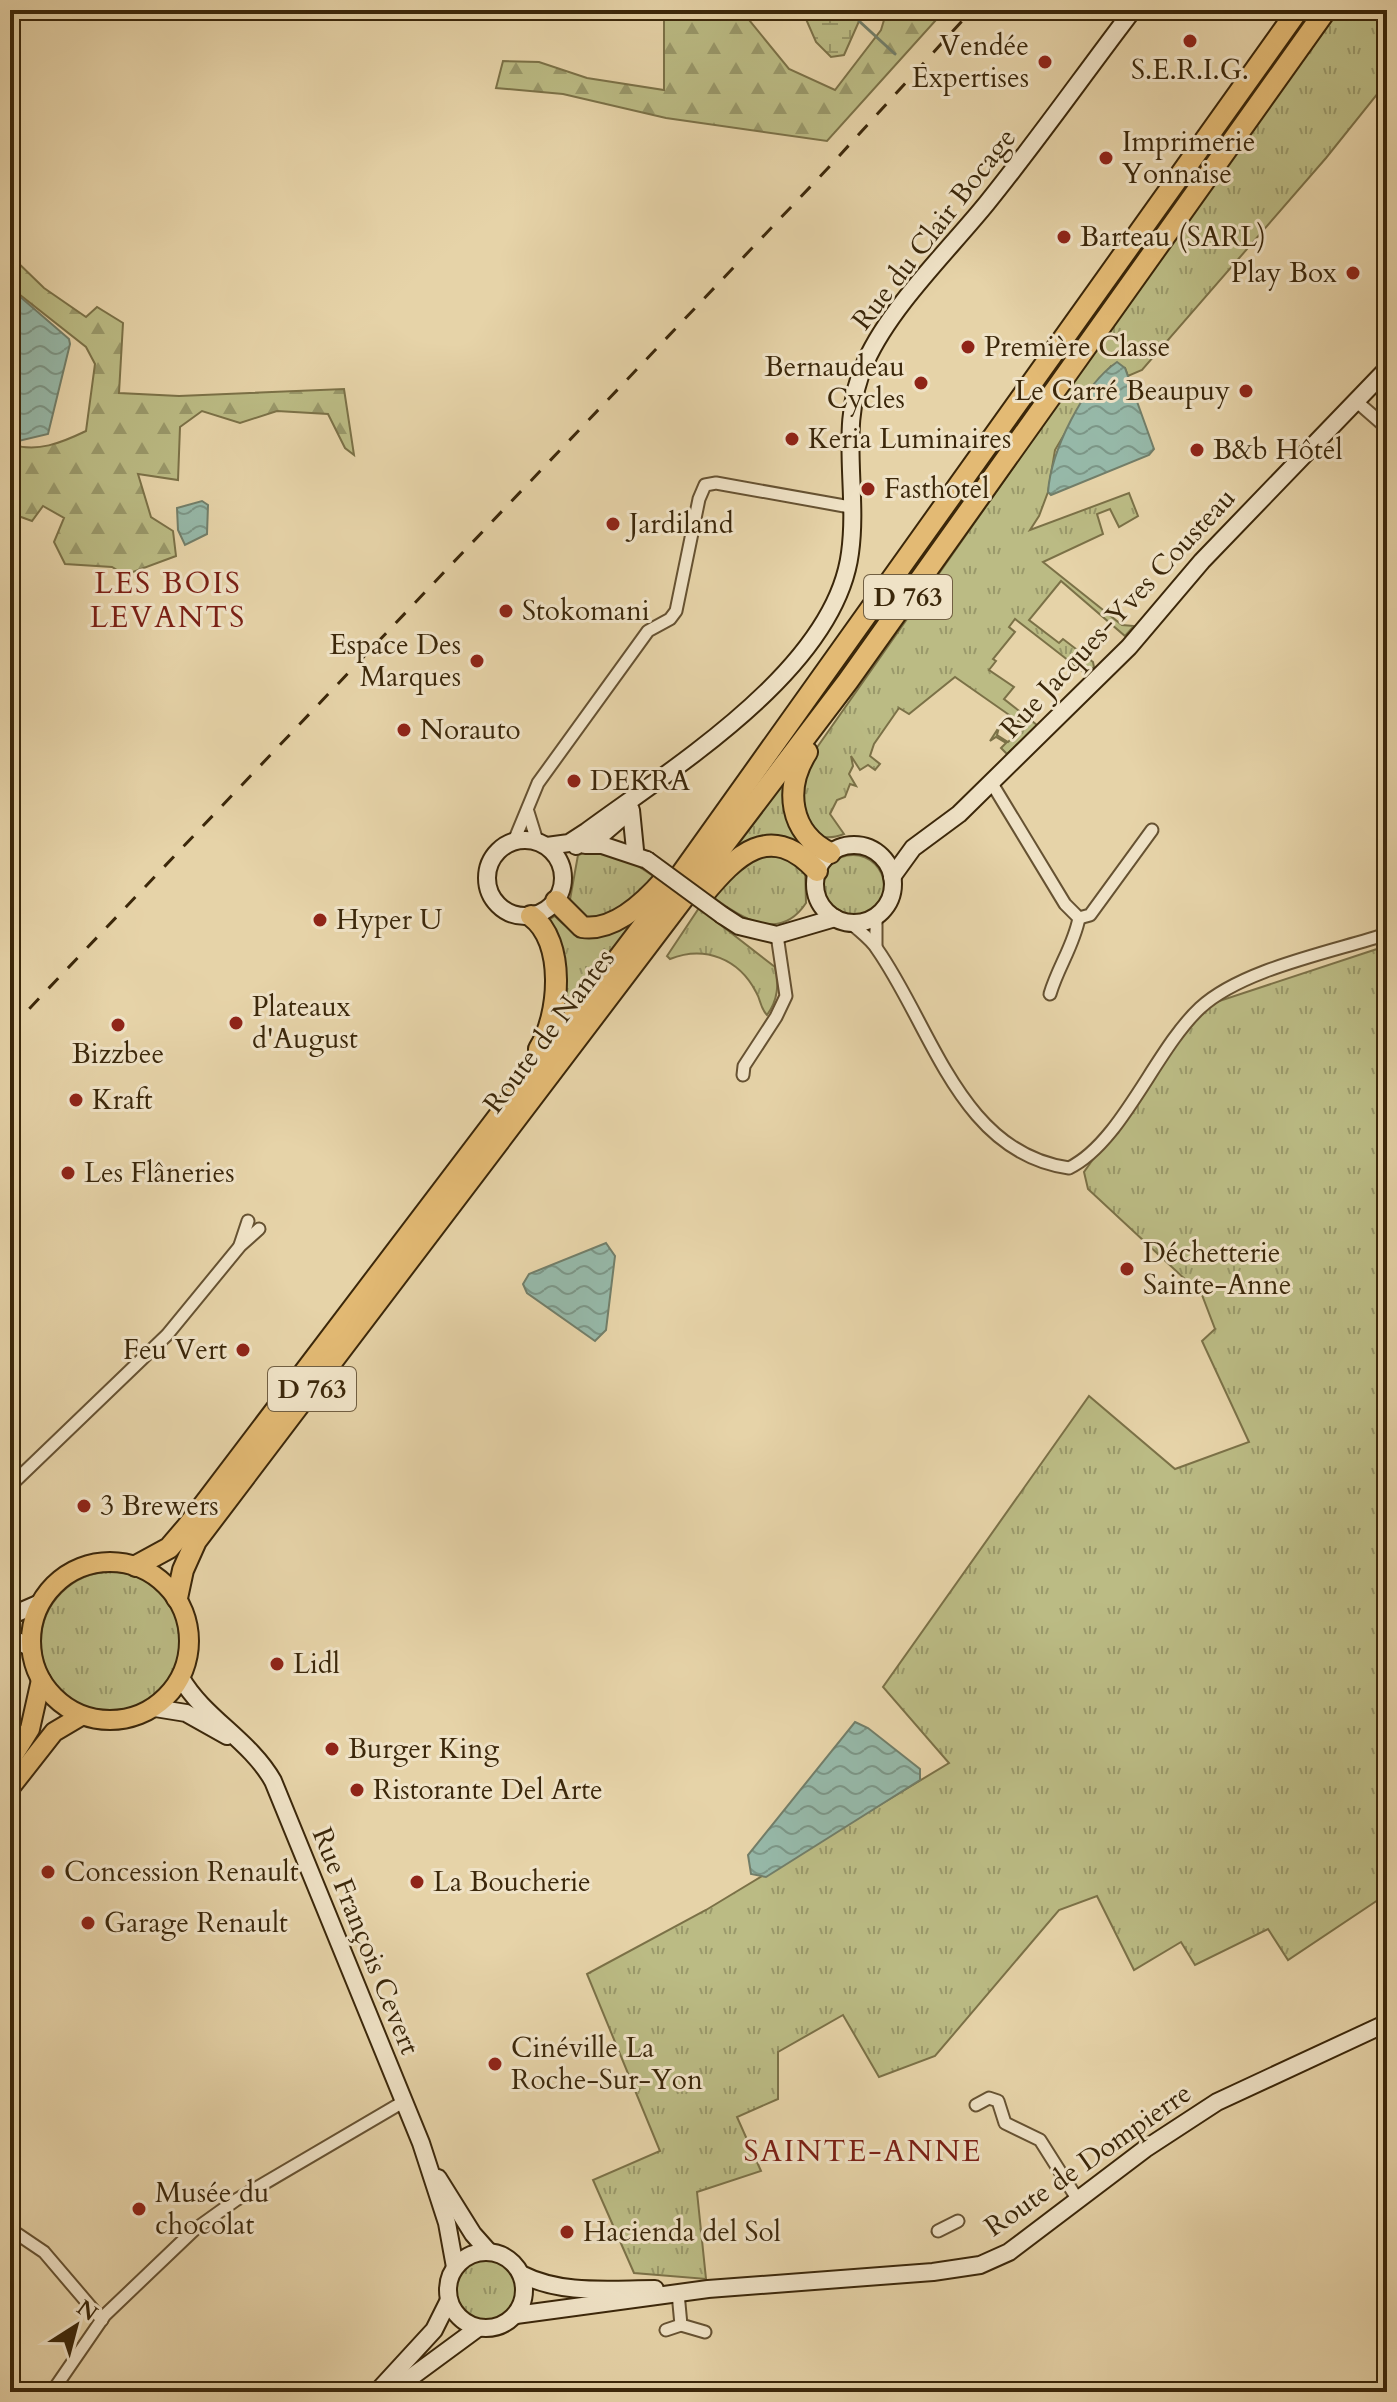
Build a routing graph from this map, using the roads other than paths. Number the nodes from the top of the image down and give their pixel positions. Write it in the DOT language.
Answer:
graph roads {
  1 [pos="1133,10"];
  2 [pos="1298,10"];
  3 [pos="1326,10"];
  4 [pos="1387,369"];
  5 [pos="1356,401"];
  6 [pos="1387,428"];
  7 [pos="850,507"];
  8 [pos="838,694"];
  9 [pos="991,782"];
  10 [pos="654,784"];
  11 [pos="631,810"];
  12 [pos="528,812"];
  13 [pos="1152,830"];
  14 [pos="586,832"];
  15 [pos="604,833"];
  16 [pos="514,841"];
  17 [pos="542,844"];
  18 [pos="576,847"];
  19 [pos="913,848"];
  20 [pos="830,853"];
  21 [pos="879,854"];
  22 [pos="641,855"];
  23 [pos="693,858"];
  24 [pos="562,867"];
  25 [pos="817,871"];
  26 [pos="892,877"];
  27 [pos="817,896"];
  28 [pos="556,901"];
  29 [pos="531,916"];
  30 [pos="876,916"];
  31 [pos="1079,918"];
  32 [pos="843,920"];
  33 [pos="784,933"];
  34 [pos="1387,934"];
  35 [pos="876,947"];
  36 [pos="1050,994"];
  37 [pos="743,1075"];
  38 [pos="550,1077"];
  39 [pos="503,1111"];
  40 [pos="248,1221"];
  41 [pos="259,1229"];
  42 [pos="240,1246"];
  43 [pos="10,1486"];
  44 [pos="136,1566"];
  45 [pos="177,1598"];
  46 [pos="40,1603"];
  47 [pos="10,1616"];
  48 [pos="10,1637"];
  49 [pos="31,1648"];
  50 [pos="181,1678"];
  51 [pos="41,1680"];
  52 [pos="155,1708"];
  53 [pos="81,1716"];
  54 [pos="242,1743"];
  55 [pos="10,1761"];
  56 [pos="10,1788"];
  57 [pos="1387,2023"];
  58 [pos="403,2102"];
  59 [pos="976,2105"];
  60 [pos="430,2165"];
  61 [pos="1078,2200"];
  62 [pos="958,2221"];
  63 [pos="10,2229"];
  64 [pos="938,2231"];
  65 [pos="489,2252"];
  66 [pos="455,2267"];
  67 [pos="521,2274"];
  68 [pos="708,2289"];
  69 [pos="678,2293"];
  70 [pos="449,2300"];
  71 [pos="516,2315"];
  72 [pos="102,2320"];
  73 [pos="681,2325"];
  74 [pos="478,2328"];
  75 [pos="666,2330"];
  76 [pos="705,2332"];
  77 [pos="52,2392"];
  78 [pos="377,2392"];
  79 [pos="391,2392"];
  1 -- 7 [label="street, Rue du Clair Bocage"];
  2 -- 23 [label="highway, Route de Nantes / D 763"];
  3 -- 8 [label="highway, Route de Nantes / D 763"];
  4 -- 5 [label="street, Rue Jacques-Yves Cousteau"];
  5 -- 6 [label="street"];
  5 -- 9 [label="street, Rue Jacques-Yves Cousteau"];
  7 -- 10 [label="street, Rue du Clair Bocage"];
  7 -- 12 [label="street"];
  8 -- 20 [label="highway"];
  8 -- 38 [label="highway, Route de Nantes / D 763"];
  9 -- 19 [label="street, Rue Jacques-Yves Cousteau"];
  9 -- 31 [label="street"];
  10 -- 11 [label="street"];
  10 -- 14 [label="street"];
  11 -- 15 [label="street"];
  11 -- 22 [label="street"];
  12 -- 16 [label="street"];
  12 -- 17 [label="street"];
  13 -- 31 [label="street"];
  14 -- 15 [label="street"];
  14 -- 17 [label="street"];
  15 -- 18 [label="street"];
  15 -- 22 [label="street"];
  16 -- 17 [label="street"];
  16 -- 29 [label="street"];
  17 -- 24 [label="street"];
  18 -- 22 [label="street"];
  18 -- 24 [label="street"];
  19 -- 21 [label="street, Rue Jacques-Yves Cousteau"];
  19 -- 26 [label="street, Rue Jacques-Yves Cousteau"];
  20 -- 21 [label="street"];
  20 -- 25 [label="street"];
  21 -- 26 [label="street"];
  22 -- 33 [label="street, bridge"];
  23 -- 28 [label="highway"];
  23 -- 39 [label="highway, Route de Nantes / D 763"];
  24 -- 28 [label="street"];
  25 -- 27 [label="street"];
  25 -- 38 [label="highway"];
  26 -- 30 [label="street"];
  27 -- 32 [label="street"];
  27 -- 33 [label="street"];
  28 -- 29 [label="street"];
  29 -- 39 [label="highway"];
  30 -- 32 [label="street"];
  30 -- 35 [label="street"];
  31 -- 36 [label="street"];
  32 -- 33 [label="street"];
  32 -- 35 [label="street"];
  33 -- 37 [label="street"];
  34 -- 35 [label="street"];
  38 -- 45 [label="highway, Route de Nantes / D 763"];
  39 -- 44 [label="highway, Route de Nantes / D 763"];
  40 -- 42 [label="street"];
  41 -- 42 [label="street"];
  42 -- 43 [label="street"];
  44 -- 45 [label="main road"];
  44 -- 46 [label="main road"];
  45 -- 50 [label="main road"];
  46 -- 47 [label="street"];
  46 -- 49 [label="main road"];
  48 -- 49 [label="street"];
  49 -- 51 [label="main road"];
  50 -- 52 [label="main road"];
  50 -- 54 [label="street, Rue François Cevert"];
  51 -- 53 [label="main road"];
  51 -- 55 [label="main road"];
  52 -- 53 [label="main road"];
  52 -- 54 [label="street, Rue François Cevert"];
  53 -- 56 [label="main road"];
  54 -- 58 [label="street, Rue François Cevert"];
  57 -- 61 [label="street, Route de Dompierre"];
  58 -- 60 [label="street, Rue François Cevert"];
  58 -- 72 [label="street"];
  59 -- 61 [label="street"];
  60 -- 65 [label="street, Rue François Cevert"];
  60 -- 66 [label="street, Rue François Cevert"];
  61 -- 68 [label="street, Route de Dompierre"];
  62 -- 64 [label="street"];
  63 -- 72 [label="street"];
  65 -- 66 [label="street"];
  65 -- 67 [label="street"];
  66 -- 70 [label="street"];
  67 -- 68 [label="street, Route de Dompierre"];
  67 -- 71 [label="street"];
  68 -- 69 [label="street, Route de Dompierre"];
  69 -- 71 [label="street, Route de Dompierre"];
  69 -- 73 [label="street"];
  70 -- 74 [label="street"];
  70 -- 78 [label="street"];
  71 -- 74 [label="street"];
  72 -- 77 [label="street"];
  73 -- 75 [label="street"];
  73 -- 76 [label="street"];
  74 -- 79 [label="street"];
}
